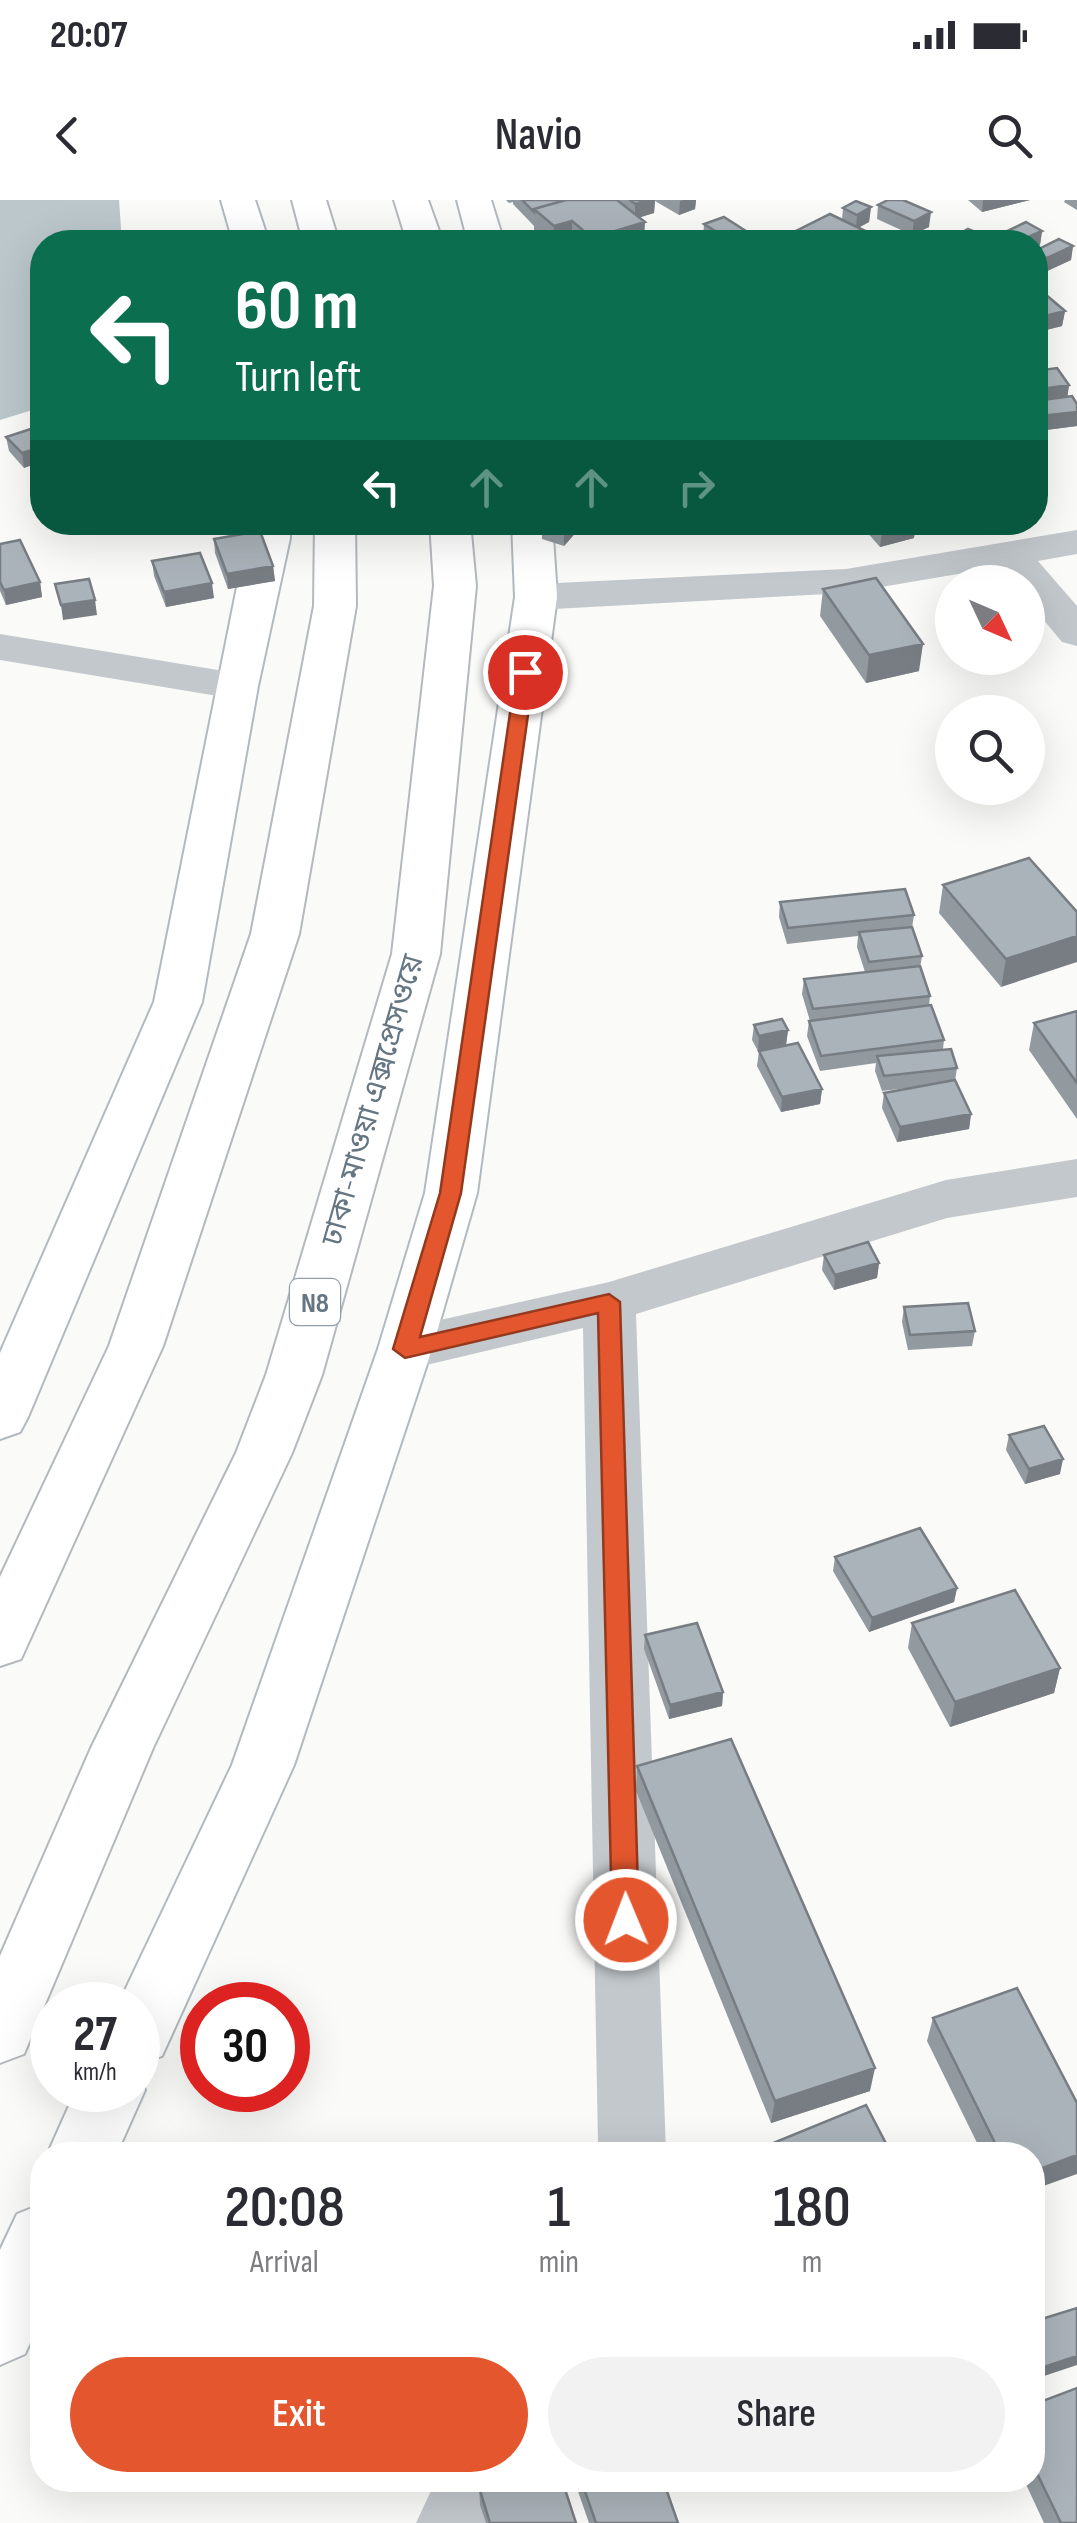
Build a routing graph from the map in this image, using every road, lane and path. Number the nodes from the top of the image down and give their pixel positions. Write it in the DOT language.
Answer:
graph roads {
  1 [pos="238,200"];
  2 [pos="308,200"];
  3 [pos="411,200"];
  4 [pos="474,200"];
  5 [pos="248,230"];
  6 [pos="317,230"];
  7 [pos="421,230"];
  8 [pos="483,230"];
  9 [pos="270,535"];
  10 [pos="334,535"];
  11 [pos="451,535"];
  12 [pos="533,535"];
  13 [pos="1077,542"];
  14 [pos="1010,554"];
  15 [pos="536,597"];
  16 [pos="1077,633"];
  17 [pos="0,647"];
  18 [pos="236,686"];
  19 [pos="1077,1178"];
  20 [pos="609,1302"];
  21 [pos="405,1349"];
  22 [pos="0,1417"];
  23 [pos="0,1642"];
  24 [pos="160,1987"];
  25 [pos="0,2032"];
  26 [pos="101,2112"];
  27 [pos="87,2142"];
  28 [pos="632,2142"];
  29 [pos="30,2264"];
  30 [pos="0,2329"];
  31 [pos="470,2492"];
  32 [pos="454,2523"];
  1 -- 5 [label="main road"];
  2 -- 6 [label="main road"];
  3 -- 7 [label="main road"];
  4 -- 8 [label="main road"];
  9 -- 18 [label="main road"];
  10 -- 23 [label="main road"];
  11 -- 25 [label="main road, ঢাকা-মাওয়া এক্সপ্রেসওয়ে / N8"];
  12 -- 15 [label="main road"];
  13 -- 14 [label="street"];
  14 -- 15 [label="street"];
  14 -- 16 [label="street"];
  15 -- 21 [label="main road"];
  17 -- 18 [label="street"];
  18 -- 22 [label="main road"];
  19 -- 20 [label="street"];
  20 -- 21 [label="street"];
  20 -- 28 [label="street"];
  21 -- 24 [label="main road"];
  26 -- 27 [label="main road"];
  29 -- 30 [label="main road"];
  31 -- 32 [label="street"];
}
